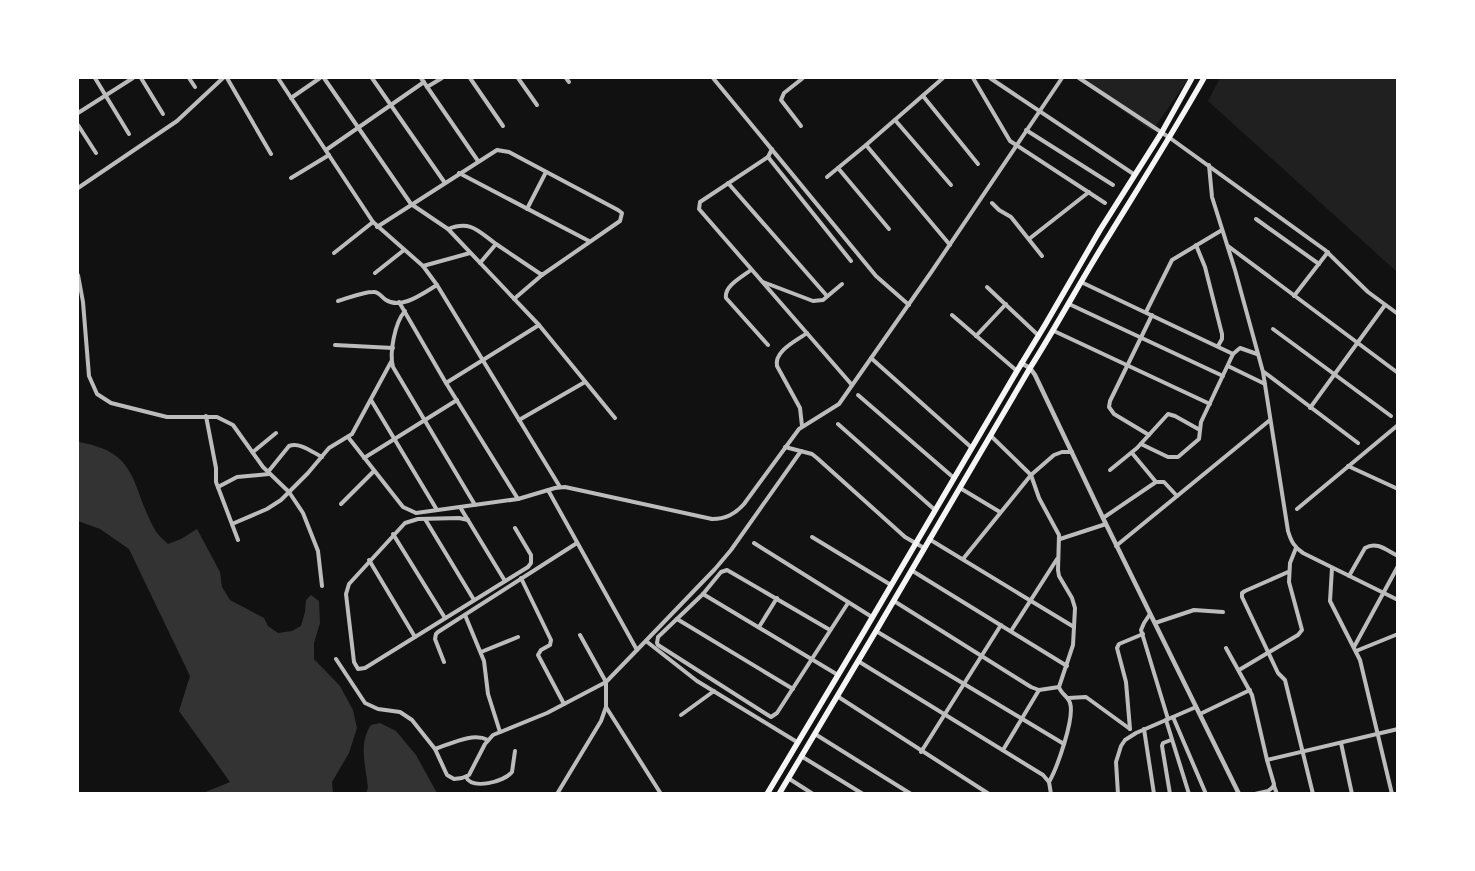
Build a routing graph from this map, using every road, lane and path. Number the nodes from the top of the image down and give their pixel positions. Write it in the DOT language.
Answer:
graph roads {
  1 [pos="95,78"];
  2 [pos="133,78"];
  3 [pos="141,78"];
  4 [pos="189,78"];
  5 [pos="225,78"];
  6 [pos="278,78"];
  7 [pos="320,78"];
  8 [pos="324,78"];
  9 [pos="372,78"];
  10 [pos="421,78"];
  11 [pos="442,78"];
  12 [pos="470,78"];
  13 [pos="518,78"];
  14 [pos="713,78"];
  15 [pos="803,78"];
  16 [pos="943,78"];
  17 [pos="973,78"];
  18 [pos="990,78"];
  19 [pos="1062,78"];
  20 [pos="1079,78"];
  21 [pos="1192,78"];
  22 [pos="1204,78"];
  23 [pos="426,85"];
  24 [pos="195,86"];
  25 [pos="106,95"];
  26 [pos="923,96"];
  27 [pos="292,98"];
  28 [pos="391,105"];
  29 [pos="537,105"];
  30 [pos="1039,111"];
  31 [pos="78,113"];
  32 [pos="163,114"];
  33 [pos="895,120"];
  34 [pos="78,125"];
  35 [pos="503,126"];
  36 [pos="801,126"];
  37 [pos="358,127"];
  38 [pos="1026,130"];
  39 [pos="1162,132"];
  40 [pos="129,134"];
  41 [pos="1170,138"];
  42 [pos="866,145"];
  43 [pos="1016,145"];
  44 [pos="772,149"];
  45 [pos="326,150"];
  46 [pos="96,154"];
  47 [pos="271,154"];
  48 [pos="329,155"];
  49 [pos="768,157"];
  50 [pos="478,161"];
  51 [pos="978,164"];
  52 [pos="1209,165"];
  53 [pos="838,168"];
  54 [pos="546,172"];
  55 [pos="459,173"];
  56 [pos="1135,175"];
  57 [pos="828,177"];
  58 [pos="291,178"];
  59 [pos="445,182"];
  60 [pos="728,183"];
  61 [pos="951,185"];
  62 [pos="1114,185"];
  63 [pos="78,187"];
  64 [pos="1088,192"];
  65 [pos="992,203"];
  66 [pos="1104,203"];
  67 [pos="411,204"];
  68 [pos="527,209"];
  69 [pos="1256,219"];
  70 [pos="373,222"];
  71 [pos="377,227"];
  72 [pos="448,229"];
  73 [pos="889,229"];
  74 [pos="1222,230"];
  75 [pos="1029,240"];
  76 [pos="589,241"];
  77 [pos="496,244"];
  78 [pos="950,245"];
  79 [pos="1196,245"];
  80 [pos="1228,246"];
  81 [pos="404,250"];
  82 [pos="1328,252"];
  83 [pos="334,253"];
  84 [pos="470,253"];
  85 [pos="1042,256"];
  86 [pos="851,262"];
  87 [pos="480,263"];
  88 [pos="1318,264"];
  89 [pos="423,266"];
  90 [pos="751,270"];
  91 [pos="375,273"];
  92 [pos="78,275"];
  93 [pos="542,275"];
  94 [pos="761,281"];
  95 [pos="1082,282"];
  96 [pos="842,284"];
  97 [pos="436,285"];
  98 [pos="987,287"];
  99 [pos="827,296"];
  100 [pos="1294,296"];
  101 [pos="514,299"];
  102 [pos="338,301"];
  103 [pos="399,302"];
  104 [pos="1006,304"];
  105 [pos="1069,304"];
  106 [pos="1384,304"];
  107 [pos="908,305"];
  108 [pos="405,311"];
  109 [pos="1146,312"];
  110 [pos="1398,314"];
  111 [pos="952,315"];
  112 [pos="1152,315"];
  113 [pos="539,325"];
  114 [pos="1273,328"];
  115 [pos="1054,331"];
  116 [pos="807,333"];
  117 [pos="976,336"];
  118 [pos="1039,336"];
  119 [pos="1141,338"];
  120 [pos="1356,344"];
  121 [pos="335,345"];
  122 [pos="768,345"];
  123 [pos="1218,346"];
  124 [pos="393,348"];
  125 [pos="1233,354"];
  126 [pos="1257,354"];
  127 [pos="871,358"];
  128 [pos="483,360"];
  129 [pos="391,362"];
  130 [pos="1021,363"];
  131 [pos="1128,365"];
  132 [pos="1228,366"];
  133 [pos="1030,368"];
  134 [pos="1017,371"];
  135 [pos="1263,372"];
  136 [pos="1398,373"];
  137 [pos="1334,374"];
  138 [pos="1223,376"];
  139 [pos="585,382"];
  140 [pos="446,383"];
  141 [pos="1265,384"];
  142 [pos="852,385"];
  143 [pos="858,395"];
  144 [pos="372,400"];
  145 [pos="457,400"];
  146 [pos="1210,404"];
  147 [pos="1310,408"];
  148 [pos="206,416"];
  149 [pos="1391,416"];
  150 [pos="615,418"];
  151 [pos="424,420"];
  152 [pos="519,420"];
  153 [pos="1270,420"];
  154 [pos="838,424"];
  155 [pos="1398,425"];
  156 [pos="802,426"];
  157 [pos="1393,429"];
  158 [pos="1200,430"];
  159 [pos="1398,432"];
  160 [pos="276,433"];
  161 [pos="1149,435"];
  162 [pos="991,436"];
  163 [pos="348,437"];
  164 [pos="394,439"];
  165 [pos="1358,443"];
  166 [pos="1141,444"];
  167 [pos="785,447"];
  168 [pos="972,448"];
  169 [pos="801,451"];
  170 [pos="253,452"];
  171 [pos="1072,452"];
  172 [pos="1132,452"];
  173 [pos="322,457"];
  174 [pos="364,458"];
  175 [pos="1348,466"];
  176 [pos="1110,470"];
  177 [pos="374,471"];
  178 [pos="268,473"];
  179 [pos="1030,474"];
  180 [pos="954,478"];
  181 [pos="1156,482"];
  182 [pos="218,487"];
  183 [pos="560,487"];
  184 [pos="960,488"];
  185 [pos="1398,489"];
  186 [pos="548,490"];
  187 [pos="289,492"];
  188 [pos="1177,496"];
  189 [pos="518,499"];
  190 [pos="341,504"];
  191 [pos="475,505"];
  192 [pos="460,507"];
  193 [pos="1297,509"];
  194 [pos="437,510"];
  195 [pos="935,510"];
  196 [pos="1000,512"];
  197 [pos="1103,518"];
  198 [pos="426,519"];
  199 [pos="468,520"];
  200 [pos="232,524"];
  201 [pos="1106,524"];
  202 [pos="515,528"];
  203 [pos="393,534"];
  204 [pos="812,537"];
  205 [pos="930,539"];
  206 [pos="1060,539"];
  207 [pos="238,540"];
  208 [pos="577,543"];
  209 [pos="916,543"];
  210 [pos="754,544"];
  211 [pos="1116,546"];
  212 [pos="924,548"];
  213 [pos="1296,548"];
  214 [pos="1398,556"];
  215 [pos="1058,557"];
  216 [pos="963,559"];
  217 [pos="369,560"];
  218 [pos="1398,566"];
  219 [pos="1332,568"];
  220 [pos="911,570"];
  221 [pos="1288,572"];
  222 [pos="1349,576"];
  223 [pos="521,578"];
  224 [pos="504,581"];
  225 [pos="891,585"];
  226 [pos="322,586"];
  227 [pos="1383,593"];
  228 [pos="703,594"];
  229 [pos="777,598"];
  230 [pos="474,600"];
  231 [pos="1030,600"];
  232 [pos="1398,600"];
  233 [pos="894,601"];
  234 [pos="848,603"];
  235 [pos="1223,612"];
  236 [pos="1150,614"];
  237 [pos="465,615"];
  238 [pos="872,617"];
  239 [pos="445,618"];
  240 [pos="677,619"];
  241 [pos="1155,623"];
  242 [pos="1001,625"];
  243 [pos="1074,627"];
  244 [pos="759,628"];
  245 [pos="830,630"];
  246 [pos="876,631"];
  247 [pos="1011,631"];
  248 [pos="1143,634"];
  249 [pos="1398,634"];
  250 [pos="580,635"];
  251 [pos="415,637"];
  252 [pos="518,637"];
  253 [pos="646,641"];
  254 [pos="1226,648"];
  255 [pos="1355,649"];
  256 [pos="638,650"];
  257 [pos="481,652"];
  258 [pos="1268,653"];
  259 [pos="981,656"];
  260 [pos="336,659"];
  261 [pos="812,659"];
  262 [pos="858,661"];
  263 [pos="444,662"];
  264 [pos="1068,666"];
  265 [pos="1239,670"];
  266 [pos="838,675"];
  267 [pos="606,682"];
  268 [pos="964,684"];
  269 [pos="1059,688"];
  270 [pos="793,689"];
  271 [pos="1040,690"];
  272 [pos="1250,690"];
  273 [pos="714,691"];
  274 [pos="837,696"];
  275 [pos="1068,698"];
  276 [pos="564,704"];
  277 [pos="1196,706"];
  278 [pos="606,707"];
  279 [pos="945,714"];
  280 [pos="1200,714"];
  281 [pos="680,715"];
  282 [pos="1022,719"];
  283 [pos="1169,719"];
  284 [pos="1130,729"];
  285 [pos="1144,729"];
  286 [pos="1398,729"];
  287 [pos="500,732"];
  288 [pos="1136,733"];
  289 [pos="815,734"];
  290 [pos="1378,734"];
  291 [pos="488,740"];
  292 [pos="1171,740"];
  293 [pos="797,742"];
  294 [pos="1341,743"];
  295 [pos="1064,744"];
  296 [pos="435,749"];
  297 [pos="1003,750"];
  298 [pos="515,751"];
  299 [pos="921,752"];
  300 [pos="1303,752"];
  301 [pos="801,756"];
  302 [pos="1267,760"];
  303 [pos="466,777"];
  304 [pos="788,778"];
  305 [pos="1049,782"];
  306 [pos="1274,784"];
  307 [pos="557,794"];
  308 [pos="661,794"];
  309 [pos="767,794"];
  310 [pos="779,794"];
  311 [pos="813,794"];
  312 [pos="863,794"];
  313 [pos="911,794"];
  314 [pos="989,794"];
  315 [pos="1051,794"];
  316 [pos="1118,794"];
  317 [pos="1154,794"];
  318 [pos="1170,794"];
  319 [pos="1189,794"];
  320 [pos="1206,794"];
  321 [pos="1239,794"];
  322 [pos="1255,794"];
  323 [pos="1277,794"];
  324 [pos="1313,794"];
  325 [pos="1352,794"];
  326 [pos="1392,794"];
  1 -- 25 [label="street"];
  2 -- 25 [label="street"];
  3 -- 32 [label="street"];
  4 -- 24 [label="street"];
  5 -- 47 [label="street"];
  5 -- 63 [label="street"];
  6 -- 27 [label="street"];
  7 -- 27 [label="street"];
  8 -- 37 [label="street"];
  9 -- 28 [label="street"];
  10 -- 23 [label="street"];
  11 -- 23 [label="street"];
  12 -- 35 [label="street"];
  13 -- 29 [label="street"];
  14 -- 44 [label="street"];
  15 -- 36 [label="street"];
  16 -- 26 [label="street"];
  17 -- 43 [label="street"];
  18 -- 30 [label="street"];
  19 -- 30 [label="street"];
  20 -- 39 [label="street"];
  21 -- 39 [label="main road"];
  22 -- 41 [label="main road"];
  23 -- 28 [label="street"];
  23 -- 50 [label="street"];
  25 -- 31 [label="street"];
  25 -- 40 [label="street"];
  26 -- 33 [label="street"];
  26 -- 51 [label="street"];
  27 -- 45 [label="street"];
  28 -- 37 [label="street"];
  28 -- 59 [label="street"];
  30 -- 38 [label="street"];
  30 -- 56 [label="street"];
  33 -- 42 [label="street"];
  33 -- 61 [label="street"];
  34 -- 46 [label="street"];
  37 -- 45 [label="street"];
  37 -- 67 [label="street"];
  38 -- 43 [label="street"];
  38 -- 62 [label="street"];
  39 -- 41 [label="street"];
  39 -- 56 [label="main road"];
  41 -- 52 [label="street"];
  41 -- 95 [label="main road"];
  42 -- 53 [label="street"];
  42 -- 78 [label="street"];
  43 -- 64 [label="street"];
  43 -- 78 [label="street"];
  44 -- 49 [label="street"];
  44 -- 107 [label="street"];
  45 -- 48 [label="street"];
  48 -- 58 [label="street"];
  48 -- 70 [label="street"];
  49 -- 60 [label="street"];
  49 -- 86 [label="street"];
  50 -- 54 [label="street"];
  50 -- 55 [label="street"];
  52 -- 74 [label="street"];
  52 -- 82 [label="street"];
  53 -- 57 [label="street"];
  53 -- 73 [label="street"];
  54 -- 68 [label="street"];
  54 -- 76 [label="street"];
  55 -- 59 [label="street"];
  55 -- 68 [label="street"];
  56 -- 118 [label="main road"];
  59 -- 67 [label="street"];
  60 -- 90 [label="street"];
  60 -- 99 [label="street"];
  64 -- 66 [label="street"];
  64 -- 75 [label="street"];
  65 -- 75 [label="street"];
  67 -- 71 [label="street"];
  67 -- 72 [label="street"];
  68 -- 76 [label="street"];
  69 -- 88 [label="street"];
  70 -- 71 [label="street"];
  70 -- 83 [label="street"];
  71 -- 81 [label="street"];
  72 -- 77 [label="street"];
  72 -- 84 [label="street"];
  74 -- 79 [label="street"];
  74 -- 80 [label="street"];
  75 -- 85 [label="street"];
  76 -- 93 [label="street"];
  77 -- 87 [label="street"];
  77 -- 93 [label="street"];
  78 -- 107 [label="street"];
  79 -- 109 [label="street"];
  79 -- 123 [label="street"];
  80 -- 100 [label="street"];
  80 -- 126 [label="street"];
  81 -- 89 [label="street"];
  81 -- 91 [label="street"];
  82 -- 88 [label="street"];
  82 -- 106 [label="street"];
  84 -- 87 [label="street"];
  84 -- 89 [label="street"];
  87 -- 101 [label="street"];
  88 -- 100 [label="street"];
  89 -- 97 [label="street"];
  90 -- 94 [label="street"];
  90 -- 122 [label="street"];
  92 -- 148 [label="street"];
  93 -- 101 [label="street"];
  94 -- 99 [label="street"];
  94 -- 116 [label="street"];
  95 -- 105 [label="main road"];
  95 -- 109 [label="street"];
  96 -- 99 [label="street"];
  97 -- 103 [label="street"];
  97 -- 128 [label="street"];
  98 -- 104 [label="street"];
  100 -- 120 [label="street"];
  101 -- 113 [label="street"];
  102 -- 103 [label="street"];
  103 -- 108 [label="street"];
  104 -- 117 [label="street"];
  104 -- 118 [label="street"];
  105 -- 115 [label="main road"];
  105 -- 119 [label="street"];
  106 -- 110 [label="street"];
  106 -- 120 [label="street"];
  107 -- 127 [label="street"];
  108 -- 124 [label="street"];
  108 -- 140 [label="street"];
  109 -- 112 [label="street"];
  111 -- 117 [label="street"];
  112 -- 119 [label="street"];
  112 -- 123 [label="street"];
  113 -- 128 [label="street"];
  113 -- 139 [label="street"];
  114 -- 137 [label="street"];
  115 -- 131 [label="street"];
  115 -- 133 [label="main road"];
  116 -- 142 [label="street"];
  116 -- 156 [label="street"];
  117 -- 134 [label="street"];
  118 -- 130 [label="main road"];
  119 -- 131 [label="street"];
  119 -- 138 [label="street"];
  120 -- 136 [label="street"];
  120 -- 137 [label="street"];
  121 -- 124 [label="street"];
  123 -- 125 [label="street"];
  124 -- 129 [label="street"];
  125 -- 126 [label="street"];
  125 -- 132 [label="street"];
  126 -- 135 [label="street"];
  127 -- 142 [label="street"];
  127 -- 168 [label="street"];
  128 -- 140 [label="street"];
  128 -- 152 [label="street"];
  129 -- 144 [label="street"];
  129 -- 151 [label="street"];
  130 -- 133 [label="street"];
  130 -- 134 [label="main road"];
  131 -- 146 [label="street"];
  131 -- 161 [label="street"];
  132 -- 138 [label="street"];
  132 -- 141 [label="street"];
  133 -- 162 [label="main road"];
  133 -- 171 [label="street"];
  134 -- 168 [label="main road"];
  135 -- 141 [label="street"];
  135 -- 147 [label="street"];
  137 -- 147 [label="street"];
  137 -- 149 [label="street"];
  138 -- 146 [label="street"];
  139 -- 150 [label="street"];
  139 -- 152 [label="street"];
  140 -- 145 [label="street"];
  141 -- 153 [label="street"];
  142 -- 156 [label="street"];
  143 -- 180 [label="street"];
  144 -- 163 [label="street"];
  144 -- 164 [label="street"];
  145 -- 151 [label="street"];
  145 -- 189 [label="street"];
  146 -- 158 [label="street"];
  147 -- 165 [label="street"];
  148 -- 170 [label="street"];
  148 -- 182 [label="street"];
  151 -- 164 [label="street"];
  151 -- 191 [label="street"];
  152 -- 183 [label="street"];
  153 -- 188 [label="street"];
  153 -- 213 [label="street"];
  154 -- 195 [label="street"];
  155 -- 157 [label="street"];
  156 -- 167 [label="street"];
  157 -- 159 [label="street"];
  157 -- 175 [label="street"];
  158 -- 161 [label="street"];
  158 -- 166 [label="street"];
  160 -- 170 [label="street"];
  161 -- 166 [label="street"];
  162 -- 179 [label="street"];
  162 -- 184 [label="main road"];
  163 -- 173 [label="street"];
  163 -- 174 [label="street"];
  164 -- 174 [label="street"];
  164 -- 194 [label="street"];
  166 -- 172 [label="street"];
  167 -- 169 [label="street"];
  167 -- 183 [label="street"];
  168 -- 180 [label="main road"];
  169 -- 209 [label="street"];
  169 -- 253 [label="street"];
  170 -- 178 [label="street"];
  171 -- 179 [label="street"];
  171 -- 197 [label="street"];
  172 -- 176 [label="street"];
  172 -- 181 [label="street"];
  173 -- 178 [label="street"];
  173 -- 187 [label="street"];
  174 -- 177 [label="street"];
  175 -- 185 [label="street"];
  175 -- 193 [label="street"];
  177 -- 190 [label="street"];
  177 -- 194 [label="street"];
  178 -- 182 [label="street"];
  178 -- 187 [label="street"];
  179 -- 196 [label="street"];
  179 -- 206 [label="street"];
  180 -- 195 [label="main road"];
  181 -- 188 [label="street"];
  181 -- 197 [label="street"];
  182 -- 200 [label="street"];
  183 -- 186 [label="street"];
  184 -- 196 [label="street"];
  184 -- 205 [label="main road"];
  186 -- 189 [label="street"];
  186 -- 208 [label="street"];
  187 -- 200 [label="street"];
  187 -- 226 [label="street"];
  188 -- 211 [label="street"];
  189 -- 191 [label="street"];
  191 -- 192 [label="street"];
  192 -- 194 [label="street"];
  192 -- 199 [label="street"];
  195 -- 209 [label="main road"];
  196 -- 216 [label="street"];
  197 -- 201 [label="street"];
  198 -- 199 [label="street"];
  198 -- 203 [label="street"];
  198 -- 230 [label="street"];
  199 -- 224 [label="street"];
  200 -- 207 [label="street"];
  201 -- 206 [label="street"];
  201 -- 211 [label="street"];
  202 -- 224 [label="street"];
  203 -- 217 [label="street"];
  203 -- 239 [label="street"];
  204 -- 225 [label="street"];
  205 -- 212 [label="main road"];
  205 -- 216 [label="street"];
  206 -- 215 [label="street"];
  208 -- 223 [label="street"];
  208 -- 256 [label="street"];
  209 -- 212 [label="street"];
  209 -- 225 [label="main road"];
  210 -- 234 [label="street"];
  211 -- 236 [label="street"];
  212 -- 220 [label="main road"];
  213 -- 219 [label="street"];
  213 -- 221 [label="street"];
  214 -- 222 [label="street"];
  215 -- 231 [label="street"];
  215 -- 243 [label="street"];
  216 -- 231 [label="street"];
  217 -- 251 [label="street"];
  217 -- 251 [label="street"];
  218 -- 227 [label="street"];
  219 -- 222 [label="street"];
  219 -- 255 [label="street"];
  220 -- 233 [label="main road"];
  220 -- 242 [label="street"];
  221 -- 258 [label="street"];
  221 -- 258 [label="street"];
  222 -- 227 [label="street"];
  223 -- 237 [label="street"];
  223 -- 276 [label="street"];
  224 -- 230 [label="street"];
  225 -- 238 [label="main road"];
  227 -- 232 [label="street"];
  227 -- 255 [label="street"];
  228 -- 229 [label="street"];
  228 -- 240 [label="street"];
  228 -- 244 [label="street"];
  229 -- 244 [label="street"];
  229 -- 245 [label="street"];
  230 -- 239 [label="street"];
  231 -- 243 [label="street"];
  231 -- 247 [label="street"];
  233 -- 246 [label="main road"];
  233 -- 259 [label="street"];
  234 -- 238 [label="street"];
  234 -- 245 [label="street"];
  235 -- 241 [label="street"];
  236 -- 241 [label="street"];
  236 -- 248 [label="street"];
  237 -- 257 [label="street"];
  237 -- 263 [label="street"];
  238 -- 266 [label="main road"];
  239 -- 251 [label="street"];
  240 -- 270 [label="street"];
  240 -- 270 [label="street"];
  241 -- 277 [label="street"];
  242 -- 247 [label="street"];
  242 -- 259 [label="street"];
  243 -- 264 [label="street"];
  244 -- 261 [label="street"];
  245 -- 261 [label="street"];
  246 -- 262 [label="main road"];
  246 -- 268 [label="street"];
  247 -- 264 [label="street"];
  248 -- 283 [label="street"];
  248 -- 284 [label="street"];
  249 -- 255 [label="street"];
  250 -- 267 [label="street"];
  252 -- 257 [label="street"];
  253 -- 256 [label="street"];
  253 -- 273 [label="street"];
  254 -- 265 [label="street"];
  255 -- 290 [label="street"];
  256 -- 267 [label="street"];
  257 -- 287 [label="street"];
  258 -- 265 [label="street"];
  258 -- 300 [label="street"];
  259 -- 268 [label="street"];
  259 -- 271 [label="street"];
  260 -- 296 [label="street"];
  261 -- 266 [label="street"];
  261 -- 270 [label="street"];
  262 -- 274 [label="main road"];
  262 -- 279 [label="street"];
  264 -- 269 [label="street"];
  265 -- 272 [label="street"];
  266 -- 293 [label="main road"];
  267 -- 276 [label="street"];
  267 -- 278 [label="street"];
  268 -- 279 [label="street"];
  268 -- 282 [label="street"];
  269 -- 271 [label="street"];
  269 -- 275 [label="street"];
  271 -- 282 [label="street"];
  272 -- 280 [label="street"];
  272 -- 302 [label="street"];
  273 -- 281 [label="street"];
  273 -- 293 [label="street"];
  274 -- 289 [label="main road"];
  274 -- 299 [label="street"];
  275 -- 284 [label="street"];
  275 -- 295 [label="street"];
  276 -- 287 [label="street"];
  277 -- 280 [label="street"];
  277 -- 283 [label="street"];
  278 -- 307 [label="street"];
  278 -- 308 [label="street"];
  279 -- 297 [label="street"];
  279 -- 299 [label="street"];
  280 -- 321 [label="street"];
  282 -- 295 [label="street"];
  282 -- 297 [label="street"];
  283 -- 285 [label="street"];
  283 -- 292 [label="street"];
  283 -- 320 [label="street"];
  284 -- 288 [label="street"];
  285 -- 288 [label="street"];
  285 -- 317 [label="street"];
  286 -- 290 [label="street"];
  287 -- 291 [label="street"];
  288 -- 316 [label="street"];
  289 -- 301 [label="main road"];
  289 -- 313 [label="street"];
  290 -- 294 [label="street"];
  290 -- 326 [label="street"];
  291 -- 296 [label="street"];
  291 -- 303 [label="street"];
  292 -- 318 [label="street"];
  292 -- 319 [label="street"];
  293 -- 309 [label="main road"];
  294 -- 300 [label="street"];
  294 -- 325 [label="street"];
  295 -- 305 [label="street"];
  296 -- 303 [label="street"];
  297 -- 305 [label="street"];
  298 -- 303 [label="street"];
  299 -- 314 [label="street"];
  300 -- 302 [label="street"];
  300 -- 324 [label="street"];
  301 -- 304 [label="main road"];
  301 -- 312 [label="street"];
  302 -- 306 [label="street"];
  304 -- 310 [label="main road"];
  304 -- 311 [label="street"];
  305 -- 315 [label="street"];
  306 -- 322 [label="street"];
  306 -- 323 [label="street"];
}
